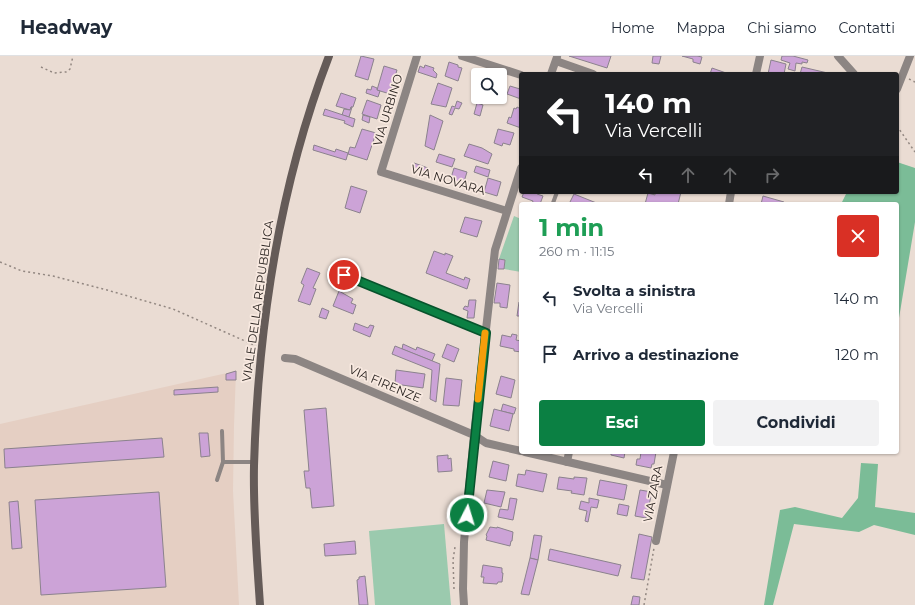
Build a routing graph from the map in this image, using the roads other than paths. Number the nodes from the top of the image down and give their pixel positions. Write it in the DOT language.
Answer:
graph roads {
  1 [pos="329,56"];
  2 [pos="417,56"];
  3 [pos="462,56"];
  4 [pos="760,56"];
  5 [pos="838,56"];
  6 [pos="910,56"];
  7 [pos="556,58"];
  8 [pos="552,72"];
  9 [pos="588,72"];
  10 [pos="756,72"];
  11 [pos="852,72"];
  12 [pos="519,74"];
  13 [pos="899,84"];
  14 [pos="381,172"];
  15 [pos="519,175"];
  16 [pos="507,211"];
  17 [pos="344,275"];
  18 [pos="486,333"];
  19 [pos="285,358"];
  20 [pos="222,431"];
  21 [pos="474,435"];
  22 [pos="519,451"];
  23 [pos="533,454"];
  24 [pos="568,454"];
  25 [pos="674,454"];
  26 [pos="223,462"];
  27 [pos="255,462"];
  28 [pos="567,462"];
  29 [pos="217,480"];
  30 [pos="667,485"];
  31 [pos="656,541"];
  32 [pos="260,605"];
  33 [pos="464,605"];
  1 -- 27 [label="street, VIALE DELLA REPUBBLICA"];
  2 -- 14 [label="street, VIA URBINO"];
  3 -- 12 [label="street"];
  4 -- 10 [label="street"];
  5 -- 11 [label="street"];
  6 -- 13 [label="street"];
  7 -- 8 [label="street"];
  7 -- 9 [label="street"];
  14 -- 16 [label="street, VIA NOVARA"];
  15 -- 16 [label="street"];
  16 -- 18 [label="street"];
  17 -- 18 [label="street"];
  18 -- 21 [label="street"];
  19 -- 21 [label="street, VIA FIRENZE"];
  20 -- 26 [label="lane"];
  21 -- 22 [label="street, VIA FIRENZE"];
  21 -- 33 [label="street"];
  23 -- 28 [label="street"];
  24 -- 28 [label="street"];
  25 -- 30 [label="street, VIA ZARA"];
  26 -- 27 [label="lane"];
  26 -- 29 [label="lane"];
  27 -- 32 [label="street, VIALE DELLA REPUBBLICA"];
  28 -- 30 [label="street"];
  30 -- 31 [label="street, VIA ZARA"];
}
